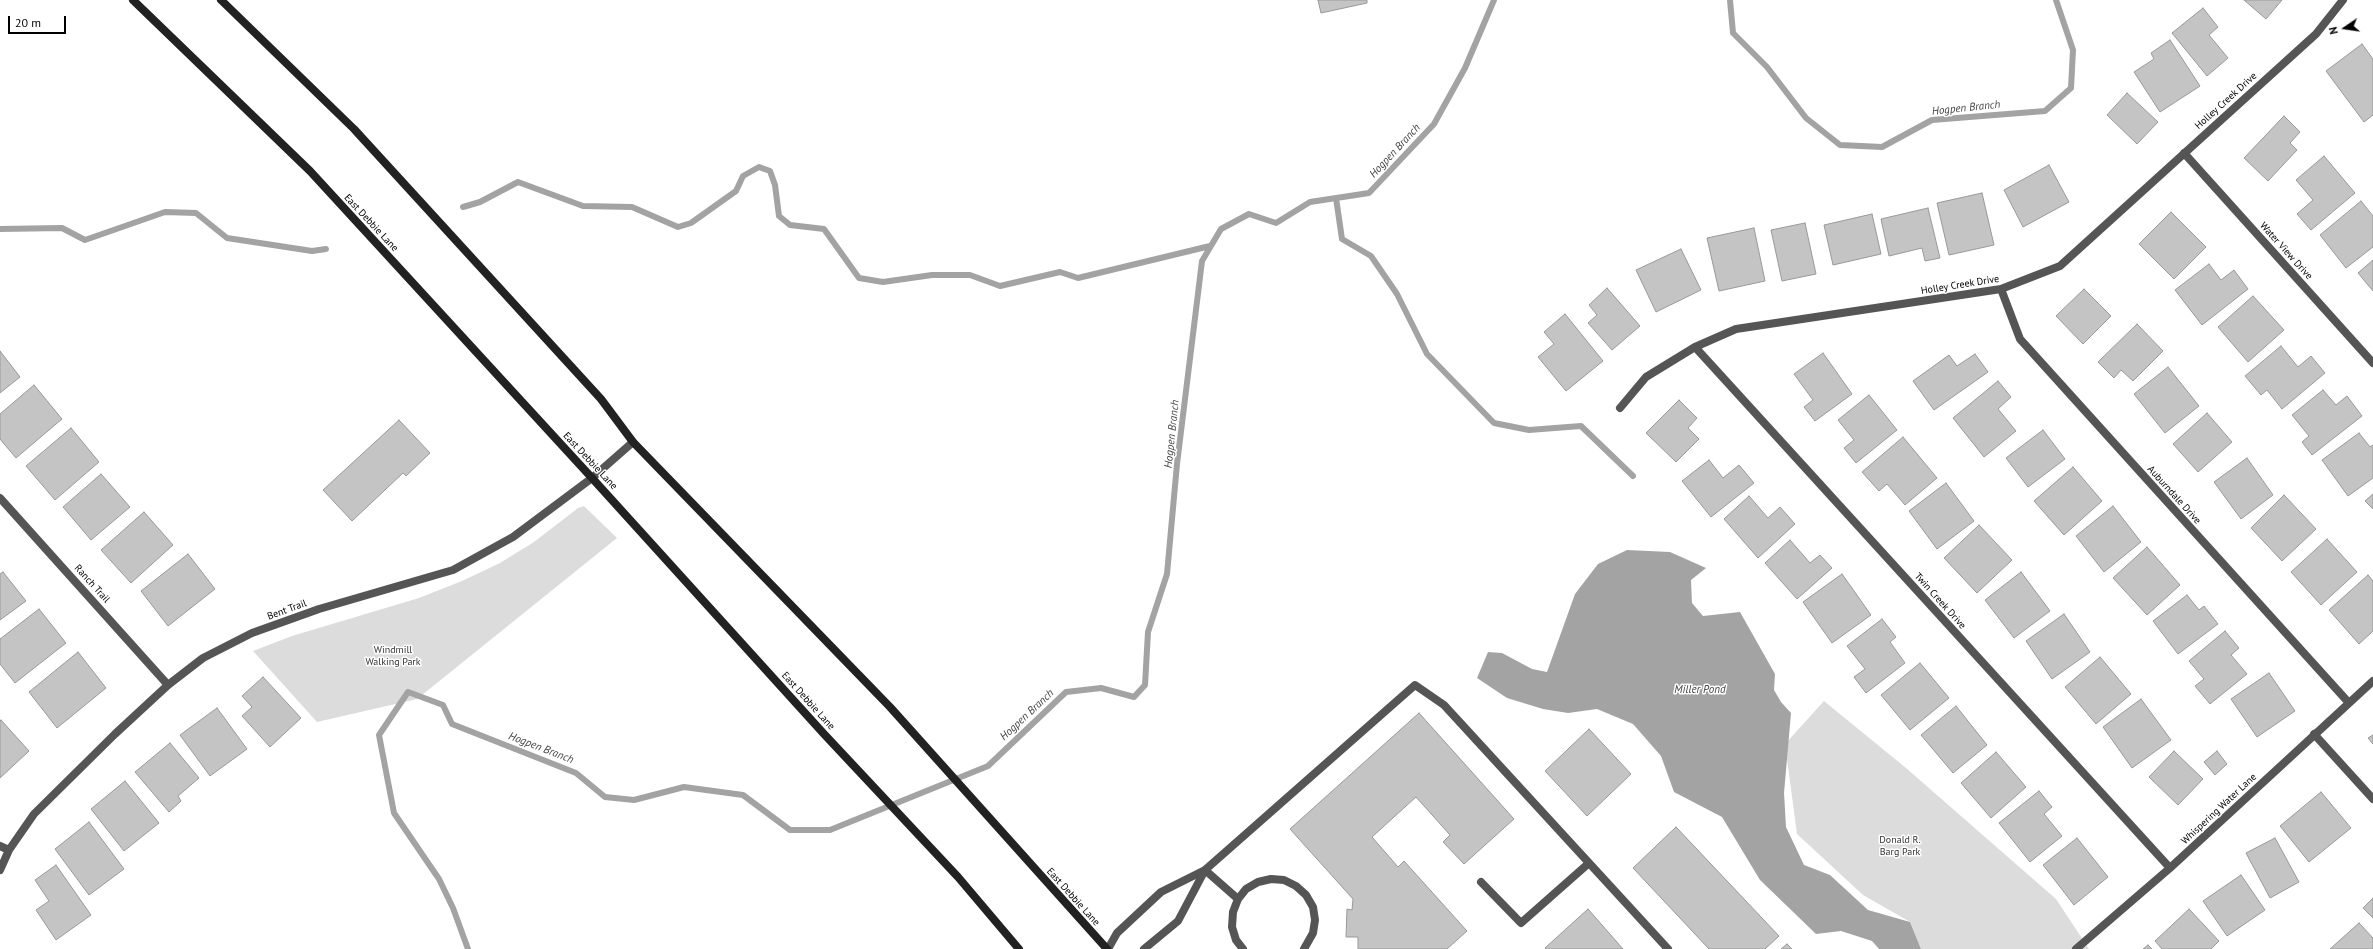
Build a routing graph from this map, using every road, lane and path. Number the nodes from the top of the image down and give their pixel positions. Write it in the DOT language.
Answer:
graph roads {
  1 [pos="133,0"];
  2 [pos="221,0"];
  3 [pos="2343,0"];
  4 [pos="2184,153"];
  5 [pos="2001,289"];
  6 [pos="1695,347"];
  7 [pos="2373,364"];
  8 [pos="1620,408"];
  9 [pos="634,442"];
  10 [pos="592,478"];
  11 [pos="0,498"];
  12 [pos="2373,681"];
  13 [pos="168,685"];
  14 [pos="2349,703"];
  15 [pos="2314,734"];
  16 [pos="2373,799"];
  17 [pos="0,846"];
  18 [pos="9,850"];
  19 [pos="1589,862"];
  20 [pos="2170,868"];
  21 [pos="0,870"];
  22 [pos="1205,870"];
  23 [pos="1481,882"];
  24 [pos="1238,899"];
  25 [pos="1019,949"];
  26 [pos="1107,949"];
  27 [pos="1144,949"];
  28 [pos="1243,949"];
  29 [pos="1304,949"];
  30 [pos="1668,949"];
  31 [pos="2076,949"];
  1 -- 10 [label="main road, East Debbie Lane"];
  2 -- 9 [label="main road, East Debbie Lane"];
  3 -- 4 [label="street, Holley Creek Drive"];
  4 -- 5 [label="street, Holley Creek Drive"];
  4 -- 7 [label="street, Water View Drive"];
  5 -- 6 [label="street, Holley Creek Drive"];
  5 -- 14 [label="street, Auburndale Drive"];
  6 -- 8 [label="street, Holley Creek Drive"];
  6 -- 20 [label="street, Twin Creek Drive"];
  9 -- 10 [label="street, Bent Trail"];
  9 -- 26 [label="main road, East Debbie Lane"];
  10 -- 13 [label="street, Bent Trail"];
  10 -- 25 [label="main road, East Debbie Lane"];
  11 -- 13 [label="street, Ranch Trail"];
  12 -- 14 [label="street, Whispering Water Lane"];
  13 -- 18 [label="street, Bent Trail"];
  14 -- 15 [label="street, Whispering Water Lane"];
  15 -- 16 [label="street"];
  15 -- 20 [label="street, Whispering Water Lane"];
  17 -- 18 [label="street"];
  18 -- 21 [label="street, Bent Trail"];
  19 -- 22 [label="street"];
  19 -- 23 [label="street"];
  19 -- 30 [label="street"];
  20 -- 31 [label="street, Whispering Water Lane"];
  22 -- 24 [label="street"];
  22 -- 26 [label="street"];
  22 -- 27 [label="street"];
  24 -- 28 [label="street"];
  24 -- 29 [label="street"];
}
